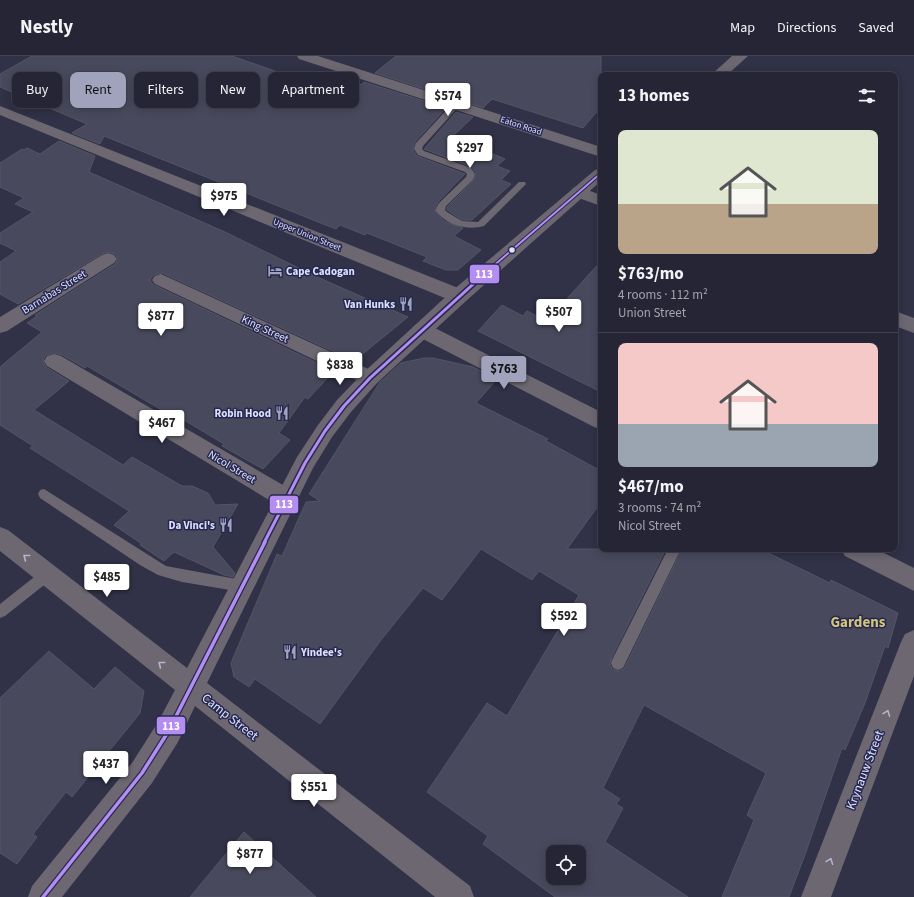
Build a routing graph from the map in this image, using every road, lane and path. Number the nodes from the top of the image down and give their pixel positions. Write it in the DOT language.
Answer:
graph roads {
  1 [pos="304,56"];
  2 [pos="741,56"];
  3 [pos="722,72"];
  4 [pos="456,105"];
  5 [pos="0,110"];
  6 [pos="598,151"];
  7 [pos="598,176"];
  8 [pos="522,184"];
  9 [pos="579,192"];
  10 [pos="598,200"];
  11 [pos="108,258"];
  12 [pos="161,280"];
  13 [pos="459,296"];
  14 [pos="898,319"];
  15 [pos="0,326"];
  16 [pos="914,326"];
  17 [pos="422,330"];
  18 [pos="54,361"];
  19 [pos="370,378"];
  20 [pos="598,420"];
  21 [pos="44,494"];
  22 [pos="286,499"];
  23 [pos="0,536"];
  24 [pos="673,552"];
  25 [pos="859,552"];
  26 [pos="48,574"];
  27 [pos="914,580"];
  28 [pos="242,586"];
  29 [pos="0,612"];
  30 [pos="914,642"];
  31 [pos="618,662"];
  32 [pos="192,688"];
  33 [pos="43,897"];
  34 [pos="459,897"];
  35 [pos="816,897"];
  1 -- 4 [label="street, Eaton Road"];
  2 -- 3 [label="street"];
  4 -- 6 [label="street, Eaton Road"];
  4 -- 8 [label="lane"];
  5 -- 13 [label="street, Upper Union Street"];
  7 -- 9 [label="street"];
  9 -- 10 [label="street"];
  9 -- 13 [label="street"];
  11 -- 15 [label="street, Barnabas Street"];
  12 -- 19 [label="street, King Street"];
  13 -- 17 [label="street"];
  14 -- 16 [label="street"];
  17 -- 19 [label="street"];
  17 -- 20 [label="street"];
  18 -- 22 [label="street, Nicol Street"];
  19 -- 22 [label="street"];
  21 -- 28 [label="lane"];
  22 -- 28 [label="street"];
  26 -- 23 [label="street, Camp Street, one-way"];
  24 -- 31 [label="lane"];
  25 -- 27 [label="street"];
  26 -- 29 [label="lane"];
  32 -- 26 [label="street, Camp Street, one-way"];
  28 -- 32 [label="street"];
  35 -- 30 [label="street, Krynauw Street, one-way"];
  32 -- 33 [label="street"];
  32 -- 34 [label="street, Camp Street"];
}
